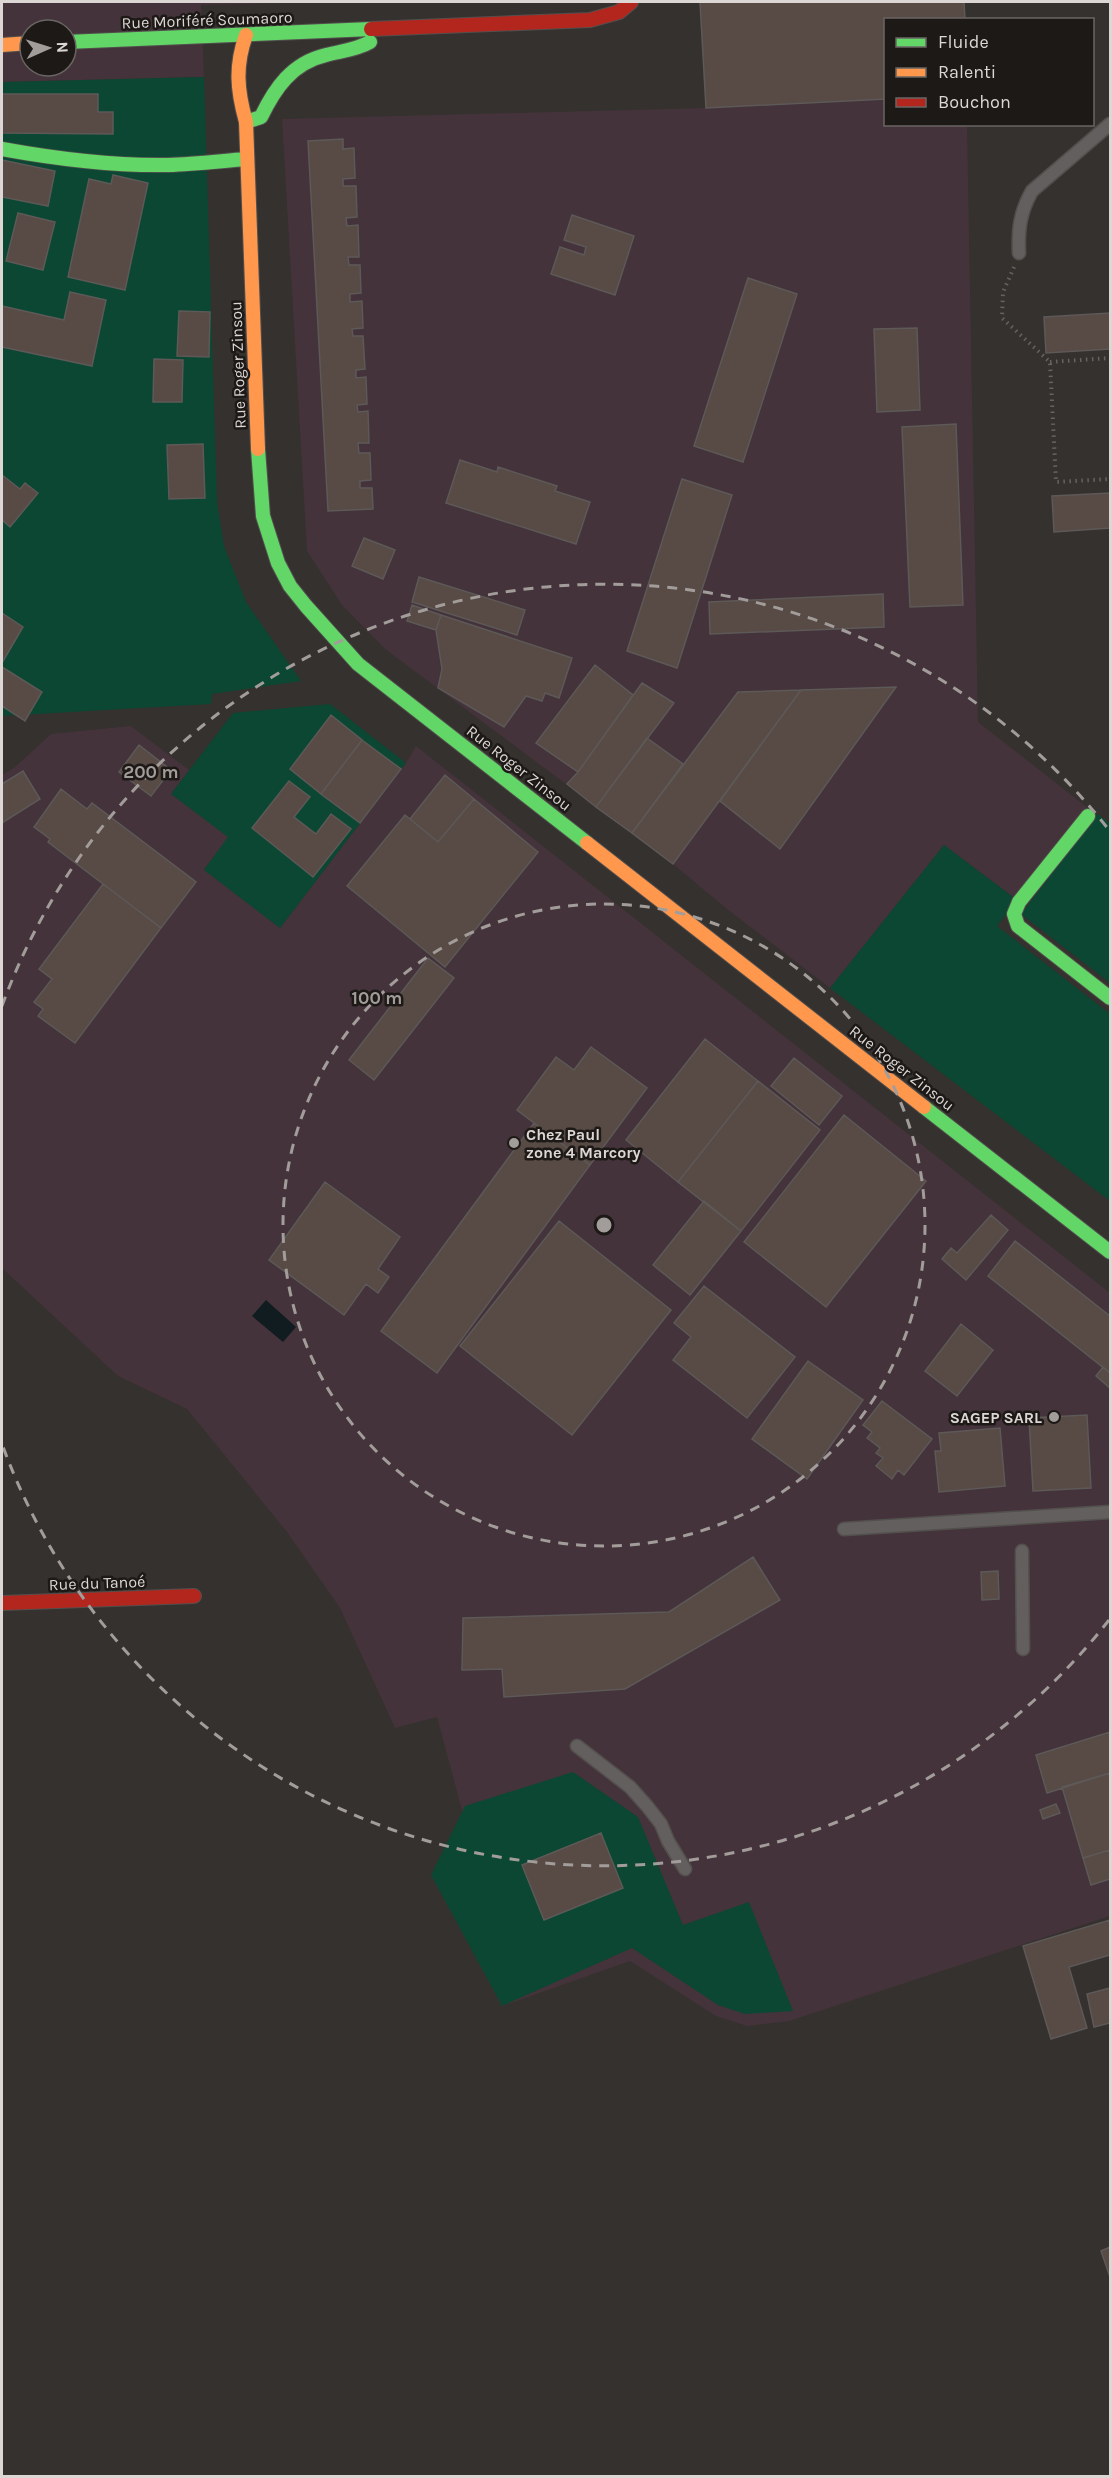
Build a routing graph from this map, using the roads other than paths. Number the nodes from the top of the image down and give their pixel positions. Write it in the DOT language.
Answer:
graph roads {
  1 [pos="631,2"];
  2 [pos="389,29"];
  3 [pos="246,35"];
  4 [pos="182,38"];
  5 [pos="78,42"];
  6 [pos="18,44"];
  7 [pos="2,45"];
  8 [pos="197,50"];
  9 [pos="255,51"];
  10 [pos="261,90"];
  11 [pos="224,93"];
  12 [pos="246,122"];
  13 [pos="1110,124"];
  14 [pos="2,149"];
  15 [pos="247,159"];
  16 [pos="1019,253"];
  17 [pos="1088,816"];
  18 [pos="1110,998"];
  19 [pos="1110,1252"];
  20 [pos="1110,1512"];
  21 [pos="844,1529"];
  22 [pos="1022,1551"];
  23 [pos="194,1596"];
  24 [pos="2,1603"];
  25 [pos="1023,1649"];
  26 [pos="577,1746"];
  27 [pos="685,1869"];
  1 -- 2 [label="street, Rue Moriféré Soumaoro"];
  2 -- 3 [label="street, Rue Moriféré Soumaoro"];
  2 -- 12 [label="street"];
  3 -- 4 [label="street, Rue Moriféré Soumaoro"];
  3 -- 9 [label="street"];
  3 -- 12 [label="street"];
  4 -- 5 [label="street, Rue Moriféré Soumaoro"];
  4 -- 8 [label="street"];
  6 -- 7 [label="street"];
  10 -- 12 [label="street"];
  11 -- 12 [label="street"];
  12 -- 15 [label="street, Rue Roger Zinsou"];
  13 -- 16 [label="lane"];
  14 -- 15 [label="street"];
  15 -- 19 [label="street, Rue Roger Zinsou"];
  17 -- 18 [label="street"];
  20 -- 21 [label="lane"];
  22 -- 25 [label="lane"];
  23 -- 24 [label="street, Rue du Tanoé"];
  26 -- 27 [label="lane"];
}
